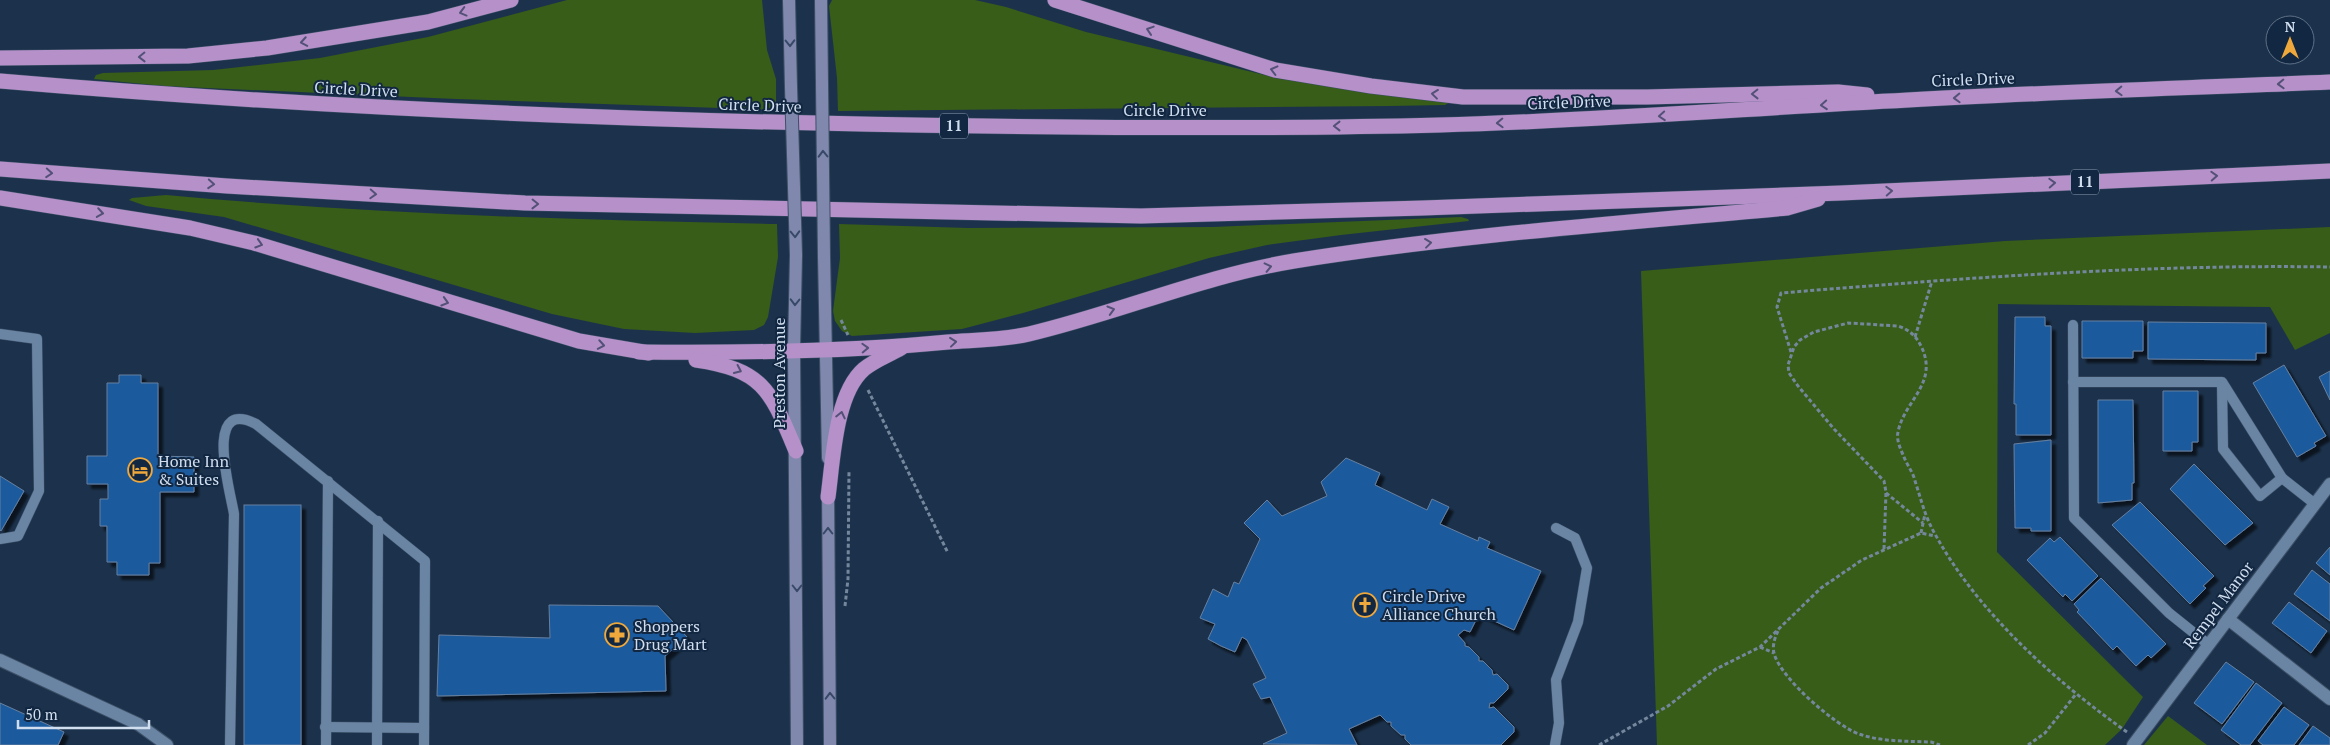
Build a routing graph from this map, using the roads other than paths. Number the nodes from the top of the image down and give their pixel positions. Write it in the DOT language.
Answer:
graph roads {
  1 [pos="510,0"];
  2 [pos="789,0"];
  3 [pos="821,0"];
  4 [pos="1055,0"];
  5 [pos="0,58"];
  6 [pos="0,81"];
  7 [pos="2330,82"];
  8 [pos="1908,100"];
  9 [pos="0,169"];
  10 [pos="2330,171"];
  11 [pos="1841,193"];
  12 [pos="0,198"];
  13 [pos="2073,325"];
  14 [pos="0,334"];
  15 [pos="904,346"];
  16 [pos="794,349"];
  17 [pos="826,349"];
  18 [pos="639,352"];
  19 [pos="2073,382"];
  20 [pos="2222,382"];
  21 [pos="796,451"];
  22 [pos="2282,478"];
  23 [pos="328,481"];
  24 [pos="2330,484"];
  25 [pos="828,497"];
  26 [pos="2315,504"];
  27 [pos="378,522"];
  28 [pos="1556,528"];
  29 [pos="0,539"];
  30 [pos="2228,619"];
  31 [pos="2209,645"];
  32 [pos="0,660"];
  33 [pos="2330,699"];
  34 [pos="376,727"];
  35 [pos="325,728"];
  36 [pos="424,728"];
  37 [pos="2135,742"];
  38 [pos="167,745"];
  39 [pos="230,745"];
  40 [pos="326,745"];
  41 [pos="377,745"];
  42 [pos="424,745"];
  43 [pos="797,745"];
  44 [pos="830,745"];
  45 [pos="1555,745"];
  1 -- 5 [label="highway, one-way"];
  2 -- 16 [label="main road, Preston Avenue, one-way, bridge"];
  17 -- 3 [label="main road, one-way, bridge"];
  8 -- 4 [label="highway, one-way"];
  8 -- 6 [label="highway, Circle Drive / 11, one-way"];
  7 -- 8 [label="highway, Circle Drive / 11, one-way"];
  9 -- 11 [label="highway, 11, one-way"];
  11 -- 10 [label="highway, 11, one-way"];
  15 -- 11 [label="highway, one-way"];
  12 -- 18 [label="highway, one-way"];
  13 -- 19 [label="lane"];
  14 -- 29 [label="lane"];
  17 -- 15 [label="highway, one-way"];
  25 -- 15 [label="highway, one-way"];
  16 -- 17 [label="highway"];
  16 -- 18 [label="highway"];
  16 -- 21 [label="main road, Preston Avenue"];
  17 -- 25 [label="main road"];
  18 -- 21 [label="highway, one-way"];
  19 -- 20 [label="lane"];
  19 -- 31 [label="lane"];
  20 -- 22 [label="lane"];
  20 -- 22 [label="lane"];
  21 -- 43 [label="main road, Preston Avenue, one-way"];
  22 -- 26 [label="lane"];
  23 -- 27 [label="lane"];
  23 -- 35 [label="lane"];
  23 -- 39 [label="lane"];
  24 -- 26 [label="street, Rempel Manor"];
  44 -- 25 [label="main road, one-way"];
  26 -- 30 [label="street, Rempel Manor"];
  27 -- 34 [label="lane"];
  27 -- 36 [label="lane"];
  28 -- 45 [label="lane"];
  30 -- 31 [label="street, Rempel Manor"];
  30 -- 33 [label="street"];
  31 -- 37 [label="street, Rempel Manor"];
  32 -- 38 [label="street"];
  34 -- 35 [label="lane"];
  34 -- 36 [label="lane"];
  34 -- 41 [label="lane"];
  35 -- 40 [label="lane"];
  36 -- 42 [label="lane"];
}
